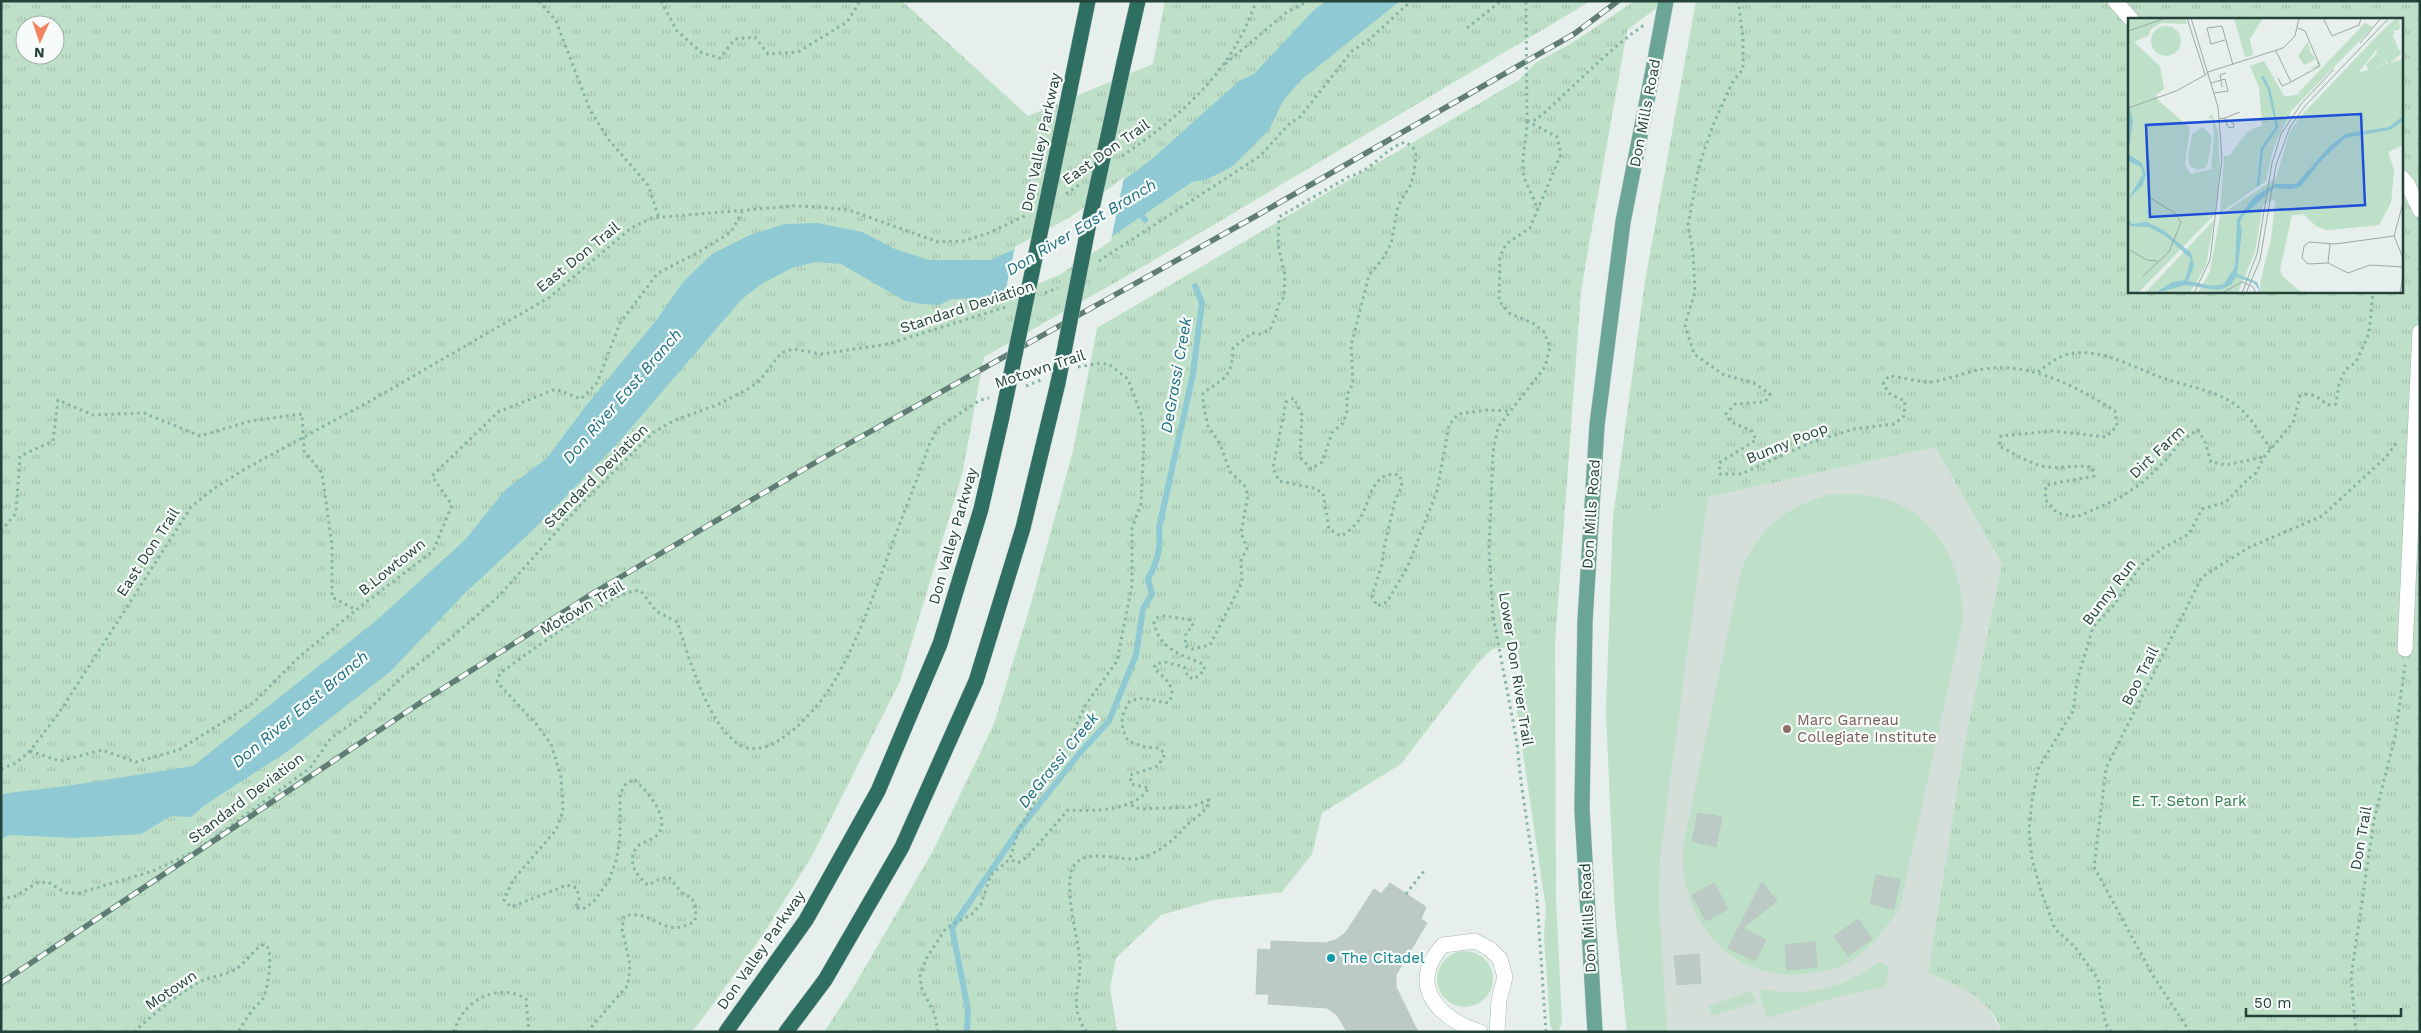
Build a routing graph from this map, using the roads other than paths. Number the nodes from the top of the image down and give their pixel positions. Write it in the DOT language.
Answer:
graph roads {
  1 [pos="1088,1"];
  2 [pos="1138,1"];
  3 [pos="1666,1"];
  4 [pos="2115,1"];
  5 [pos="2130,18"];
  6 [pos="2404,182"];
  7 [pos="2420,210"];
  8 [pos="2420,332"];
  9 [pos="2405,649"];
  10 [pos="726,1032"];
  11 [pos="786,1032"];
  12 [pos="1480,1032"];
  13 [pos="1497,1032"];
  14 [pos="1595,1032"];
  1 -- 10 [label="highway, Don Valley Parkway, bridge"];
  2 -- 11 [label="highway, bridge"];
  3 -- 14 [label="main road, Don Mills Road, bridge"];
  4 -- 5 [label="lane"];
  6 -- 7 [label="lane"];
  8 -- 9 [label="lane"];
  12 -- 13 [label="lane"];
}
